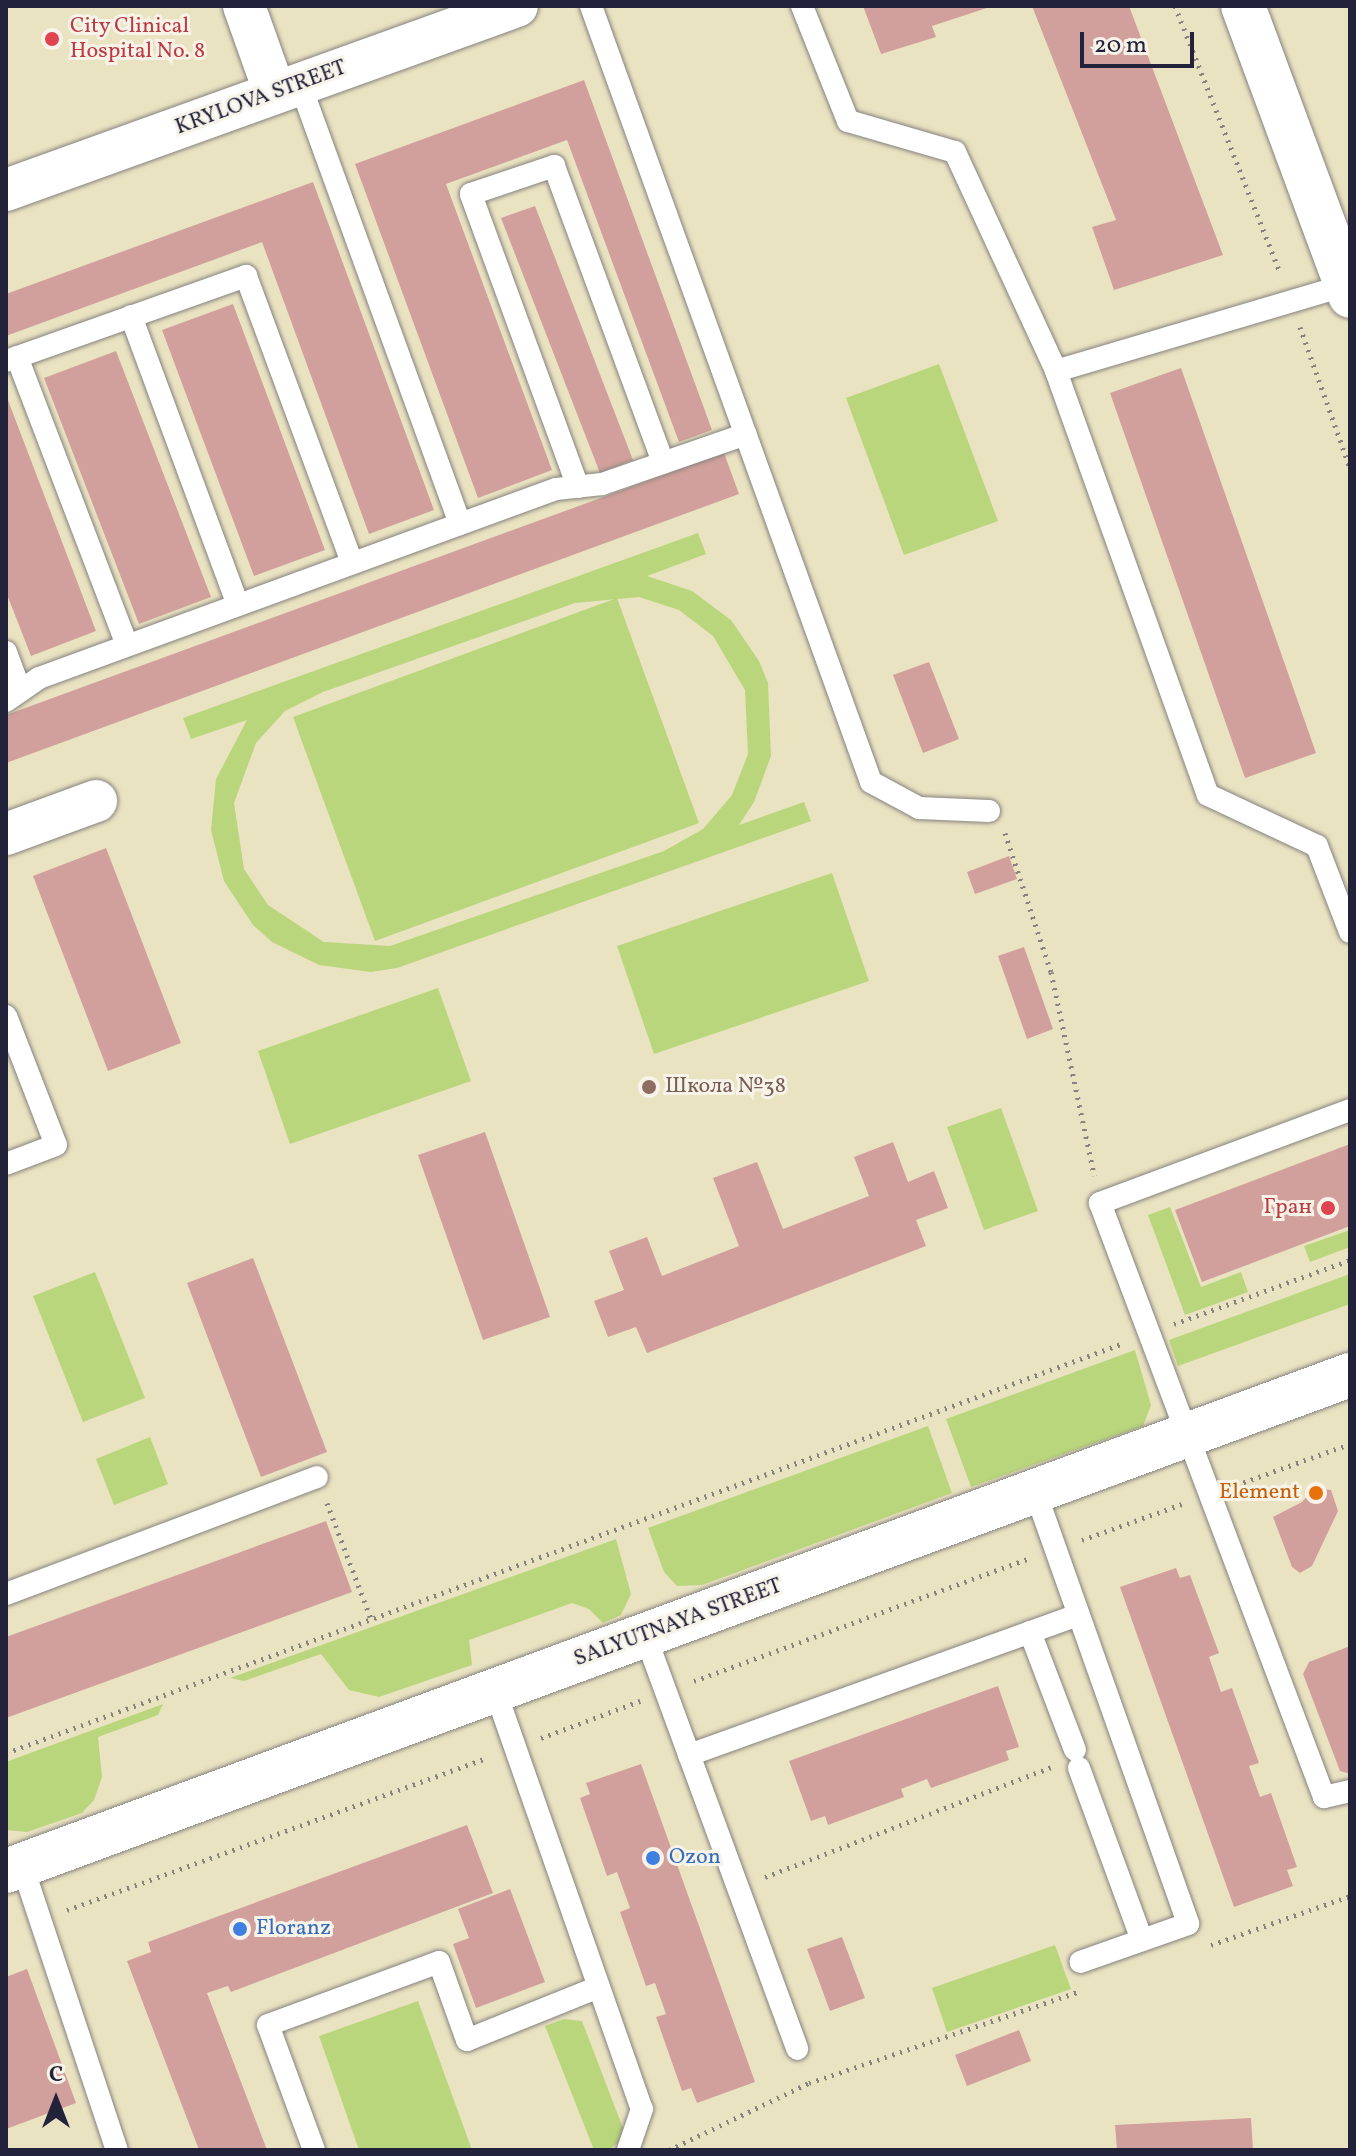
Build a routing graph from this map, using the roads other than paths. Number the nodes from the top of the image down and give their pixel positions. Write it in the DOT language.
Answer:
graph roads {
  1 [pos="244,6"];
  2 [pos="517,6"];
  3 [pos="591,6"];
  4 [pos="802,6"];
  5 [pos="1243,6"];
  6 [pos="287,88"];
  7 [pos="6,190"];
  8 [pos="1348,290"];
  9 [pos="131,316"];
  10 [pos="12,359"];
  11 [pos="1056,371"];
  12 [pos="746,434"];
  13 [pos="663,463"];
  14 [pos="578,487"];
  15 [pos="460,524"];
  16 [pos="352,563"];
  17 [pos="238,605"];
  18 [pos="127,645"];
  19 [pos="6,652"];
  20 [pos="13,696"];
  21 [pos="96,801"];
  22 [pos="989,811"];
  23 [pos="6,834"];
  24 [pos="1350,932"];
  25 [pos="6,1016"];
  26 [pos="1350,1110"];
  27 [pos="6,1164"];
  28 [pos="1350,1375"];
  29 [pos="1188,1435"];
  30 [pos="317,1477"];
  31 [pos="1035,1491"];
  32 [pos="6,1594"];
  33 [pos="1078,1615"];
  34 [pos="1030,1632"];
  35 [pos="645,1635"];
  36 [pos="495,1690"];
  37 [pos="689,1755"];
  38 [pos="1350,1791"];
  39 [pos="14,1868"];
  40 [pos="1142,1940"];
  41 [pos="1080,1962"];
  42 [pos="599,1987"];
  43 [pos="797,2049"];
  44 [pos="113,2149"];
  45 [pos="314,2150"];
  46 [pos="628,2150"];
  1 -- 6 [label="street"];
  2 -- 6 [label="street, KRYLOVA STREET"];
  3 -- 12 [label="lane"];
  4 -- 11 [label="lane"];
  5 -- 8 [label="street"];
  6 -- 7 [label="street, KRYLOVA STREET"];
  6 -- 15 [label="lane"];
  8 -- 11 [label="lane"];
  9 -- 10 [label="lane"];
  9 -- 16 [label="lane"];
  9 -- 17 [label="lane"];
  10 -- 18 [label="lane"];
  11 -- 24 [label="lane"];
  12 -- 13 [label="lane"];
  12 -- 22 [label="lane"];
  13 -- 14 [label="lane"];
  13 -- 14 [label="lane"];
  14 -- 15 [label="lane"];
  15 -- 16 [label="lane"];
  16 -- 17 [label="lane"];
  17 -- 18 [label="lane"];
  18 -- 20 [label="lane"];
  19 -- 20 [label="lane"];
  21 -- 23 [label="street"];
  25 -- 27 [label="lane"];
  26 -- 29 [label="lane"];
  28 -- 29 [label="street, SALYUTNAYA STREET"];
  29 -- 31 [label="street, SALYUTNAYA STREET"];
  29 -- 38 [label="lane"];
  30 -- 32 [label="lane"];
  31 -- 33 [label="lane"];
  31 -- 35 [label="street, SALYUTNAYA STREET"];
  33 -- 34 [label="lane"];
  33 -- 40 [label="lane"];
  34 -- 37 [label="lane"];
  34 -- 40 [label="lane"];
  35 -- 36 [label="street, SALYUTNAYA STREET"];
  35 -- 37 [label="lane"];
  36 -- 39 [label="street, SALYUTNAYA STREET"];
  36 -- 42 [label="lane"];
  37 -- 43 [label="lane"];
  39 -- 44 [label="lane"];
  40 -- 41 [label="lane"];
  42 -- 45 [label="lane"];
  42 -- 46 [label="lane"];
}
